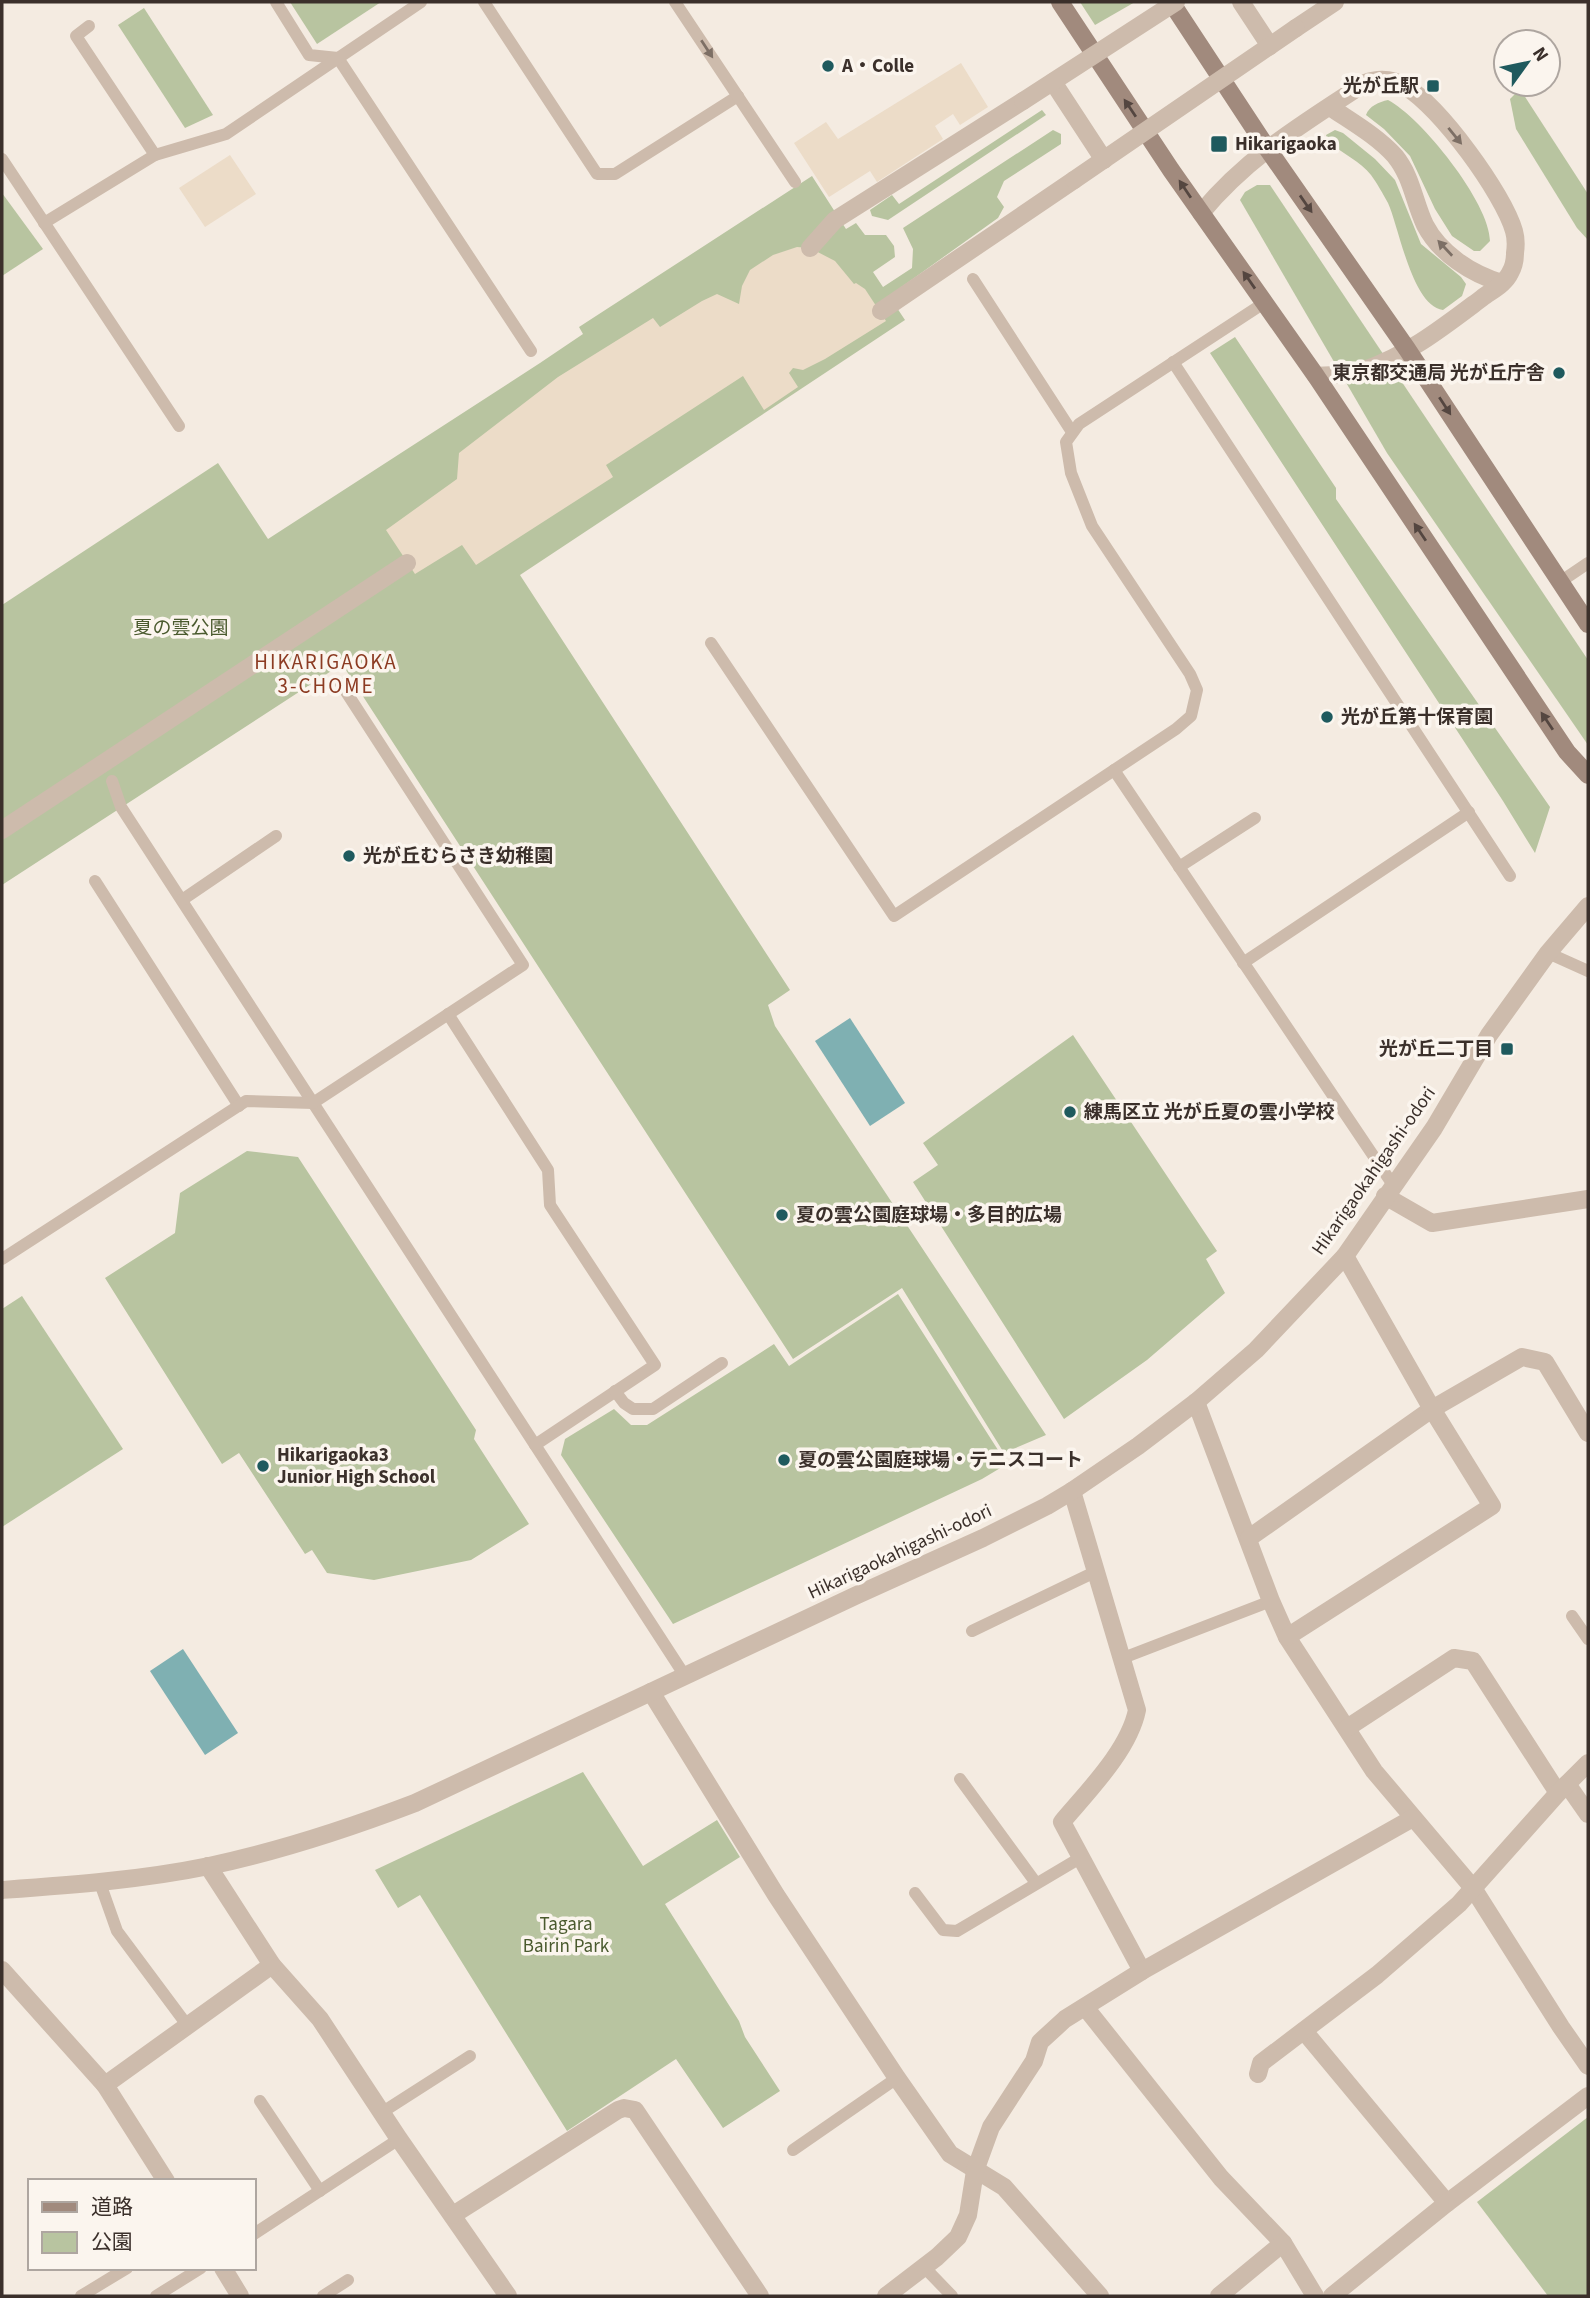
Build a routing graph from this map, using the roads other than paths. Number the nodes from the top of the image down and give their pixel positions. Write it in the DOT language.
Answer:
graph roads {
  1 [pos="276,2"];
  2 [pos="421,2"];
  3 [pos="484,2"];
  4 [pos="675,2"];
  5 [pos="1060,2"];
  6 [pos="1171,2"];
  7 [pos="1176,2"];
  8 [pos="1241,2"];
  9 [pos="1335,2"];
  10 [pos="89,26"];
  11 [pos="1270,46"];
  12 [pos="338,58"];
  13 [pos="1053,82"];
  14 [pos="738,96"];
  15 [pos="1330,107"];
  16 [pos="1267,148"];
  17 [pos="155,155"];
  18 [pos="2,159"];
  19 [pos="1104,159"];
  20 [pos="795,182"];
  21 [pos="1201,213"];
  22 [pos="44,223"];
  23 [pos="810,248"];
  24 [pos="973,279"];
  25 [pos="1502,283"];
  26 [pos="1264,303"];
  27 [pos="881,310"];
  28 [pos="1407,349"];
  29 [pos="531,351"];
  30 [pos="1173,362"];
  31 [pos="1316,376"];
  32 [pos="179,426"];
  33 [pos="1072,432"];
  34 [pos="407,563"];
  35 [pos="1588,563"];
  36 [pos="1560,582"];
  37 [pos="1588,624"];
  38 [pos="711,643"];
  39 [pos="341,684"];
  40 [pos="1114,770"];
  41 [pos="1588,775"];
  42 [pos="112,781"];
  43 [pos="1469,813"];
  44 [pos="1255,818"];
  45 [pos="2,830"];
  46 [pos="276,836"];
  47 [pos="1179,867"];
  48 [pos="1510,876"];
  49 [pos="95,881"];
  50 [pos="182,900"];
  51 [pos="1588,906"];
  52 [pos="1548,953"];
  53 [pos="1243,963"];
  54 [pos="1588,971"];
  55 [pos="448,1014"];
  56 [pos="313,1103"];
  57 [pos="239,1105"];
  58 [pos="1389,1191"];
  59 [pos="1588,1199"];
  60 [pos="1345,1255"];
  61 [pos="2,1259"];
  62 [pos="722,1363"];
  63 [pos="615,1391"];
  64 [pos="1196,1402"];
  65 [pos="1432,1409"];
  66 [pos="1588,1433"];
  67 [pos="535,1445"];
  68 [pos="1072,1491"];
  69 [pos="1249,1538"];
  70 [pos="1097,1571"];
  71 [pos="1271,1601"];
  72 [pos="1572,1616"];
  73 [pos="972,1631"];
  74 [pos="1287,1637"];
  75 [pos="1588,1639"];
  76 [pos="1123,1658"];
  77 [pos="685,1676"];
  78 [pos="651,1692"];
  79 [pos="1347,1728"];
  80 [pos="1588,1763"];
  81 [pos="960,1779"];
  82 [pos="1563,1788"];
  83 [pos="1588,1814"];
  84 [pos="1413,1818"];
  85 [pos="1080,1858"];
  86 [pos="208,1866"];
  87 [pos="100,1883"];
  88 [pos="1036,1883"];
  89 [pos="1473,1888"];
  90 [pos="2,1890"];
  91 [pos="915,1893"];
  92 [pos="272,1965"];
  93 [pos="2,1970"];
  94 [pos="1142,1971"];
  95 [pos="1085,2007"];
  96 [pos="187,2025"];
  97 [pos="1304,2031"];
  98 [pos="470,2056"];
  99 [pos="1588,2066"];
  100 [pos="1258,2074"];
  101 [pos="897,2078"];
  102 [pos="105,2085"];
  103 [pos="1588,2096"];
  104 [pos="260,2101"];
  105 [pos="381,2113"];
  106 [pos="399,2139"];
  107 [pos="793,2150"];
  108 [pos="975,2171"];
  109 [pos="165,2179"];
  110 [pos="320,2191"];
  111 [pos="1447,2203"];
  112 [pos="453,2215"];
  113 [pos="256,2233"];
  114 [pos="1283,2243"];
  115 [pos="924,2267"];
  116 [pos="124,2270"];
  117 [pos="198,2270"];
  118 [pos="224,2270"];
  119 [pos="348,2280"];
  120 [pos="752,2292"];
  121 [pos="81,2296"];
  122 [pos="156,2296"];
  123 [pos="240,2296"];
  124 [pos="323,2296"];
  125 [pos="509,2296"];
  126 [pos="886,2296"];
  127 [pos="952,2296"];
  128 [pos="1100,2296"];
  129 [pos="1219,2296"];
  130 [pos="1315,2296"];
  131 [pos="1332,2296"];
  1 -- 12 [label="lane"];
  2 -- 12 [label="lane"];
  3 -- 14 [label="lane"];
  4 -- 14 [label="lane, one-way"];
  21 -- 5 [label="main road, one-way"];
  6 -- 16 [label="main road"];
  7 -- 13 [label="street, bridge"];
  8 -- 11 [label="street"];
  9 -- 11 [label="street, bridge"];
  10 -- 17 [label="lane"];
  11 -- 19 [label="street, bridge"];
  12 -- 17 [label="lane"];
  12 -- 29 [label="lane"];
  13 -- 19 [label="street"];
  13 -- 23 [label="street, bridge"];
  14 -- 20 [label="lane"];
  15 -- 16 [label="street"];
  25 -- 15 [label="street, one-way"];
  15 -- 25 [label="street, one-way"];
  16 -- 21 [label="street"];
  16 -- 28 [label="main road, one-way"];
  17 -- 22 [label="lane"];
  18 -- 22 [label="lane"];
  19 -- 27 [label="street, bridge"];
  26 -- 21 [label="main road, one-way"];
  22 -- 32 [label="lane"];
  24 -- 33 [label="lane"];
  25 -- 28 [label="street"];
  26 -- 30 [label="lane"];
  26 -- 31 [label="main road"];
  28 -- 31 [label="street"];
  28 -- 36 [label="main road, one-way"];
  30 -- 33 [label="lane"];
  30 -- 43 [label="lane"];
  41 -- 31 [label="main road, one-way"];
  33 -- 40 [label="lane"];
  34 -- 45 [label="street"];
  35 -- 36 [label="lane"];
  36 -- 37 [label="main road"];
  38 -- 40 [label="lane"];
  39 -- 55 [label="lane"];
  40 -- 47 [label="lane"];
  42 -- 50 [label="lane"];
  43 -- 48 [label="lane"];
  43 -- 53 [label="lane"];
  44 -- 47 [label="lane"];
  46 -- 50 [label="lane"];
  47 -- 53 [label="lane"];
  49 -- 57 [label="lane"];
  50 -- 56 [label="lane"];
  51 -- 52 [label="street, Hikarigaokahigashi-odori"];
  52 -- 54 [label="lane"];
  52 -- 58 [label="street, Hikarigaokahigashi-odori"];
  53 -- 58 [label="lane"];
  55 -- 56 [label="lane"];
  55 -- 63 [label="lane"];
  56 -- 57 [label="lane"];
  56 -- 67 [label="lane"];
  57 -- 61 [label="lane"];
  58 -- 59 [label="street"];
  58 -- 60 [label="street, Hikarigaokahigashi-odori"];
  60 -- 64 [label="street, Hikarigaokahigashi-odori"];
  60 -- 65 [label="street"];
  62 -- 63 [label="lane"];
  63 -- 67 [label="lane"];
  64 -- 68 [label="street, Hikarigaokahigashi-odori"];
  64 -- 69 [label="street"];
  65 -- 66 [label="street"];
  65 -- 69 [label="street"];
  65 -- 74 [label="street"];
  67 -- 77 [label="lane"];
  68 -- 70 [label="street"];
  68 -- 77 [label="street, Hikarigaokahigashi-odori"];
  69 -- 71 [label="street"];
  70 -- 73 [label="lane"];
  70 -- 76 [label="street"];
  71 -- 74 [label="street"];
  71 -- 76 [label="lane"];
  72 -- 75 [label="lane"];
  74 -- 79 [label="street"];
  76 -- 85 [label="street"];
  77 -- 78 [label="street, Hikarigaokahigashi-odori"];
  78 -- 86 [label="street, Hikarigaokahigashi-odori"];
  78 -- 101 [label="street"];
  79 -- 82 [label="street"];
  79 -- 84 [label="street"];
  80 -- 82 [label="street"];
  81 -- 88 [label="lane"];
  82 -- 83 [label="street"];
  82 -- 89 [label="street"];
  84 -- 89 [label="street"];
  84 -- 94 [label="street"];
  85 -- 88 [label="lane"];
  85 -- 94 [label="street"];
  86 -- 87 [label="street, Hikarigaokahigashi-odori"];
  86 -- 92 [label="street"];
  87 -- 90 [label="street, Hikarigaokahigashi-odori"];
  87 -- 96 [label="lane"];
  88 -- 91 [label="lane"];
  89 -- 97 [label="street"];
  89 -- 99 [label="street"];
  92 -- 96 [label="street"];
  92 -- 105 [label="street"];
  93 -- 102 [label="street"];
  94 -- 95 [label="street"];
  95 -- 108 [label="street"];
  95 -- 114 [label="street"];
  96 -- 102 [label="street"];
  97 -- 100 [label="street"];
  97 -- 111 [label="street"];
  98 -- 105 [label="lane"];
  101 -- 107 [label="lane"];
  101 -- 108 [label="street"];
  102 -- 109 [label="street"];
  103 -- 111 [label="street"];
  104 -- 110 [label="lane"];
  105 -- 106 [label="street"];
  106 -- 110 [label="lane"];
  106 -- 112 [label="street"];
  108 -- 115 [label="street"];
  108 -- 128 [label="street"];
  110 -- 113 [label="lane"];
  111 -- 131 [label="street"];
  112 -- 120 [label="street"];
  112 -- 125 [label="street"];
  114 -- 129 [label="street"];
  114 -- 130 [label="street"];
  115 -- 126 [label="street"];
  115 -- 127 [label="lane"];
  116 -- 121 [label="lane"];
  117 -- 122 [label="lane"];
  118 -- 123 [label="street"];
  119 -- 124 [label="lane"];
}
